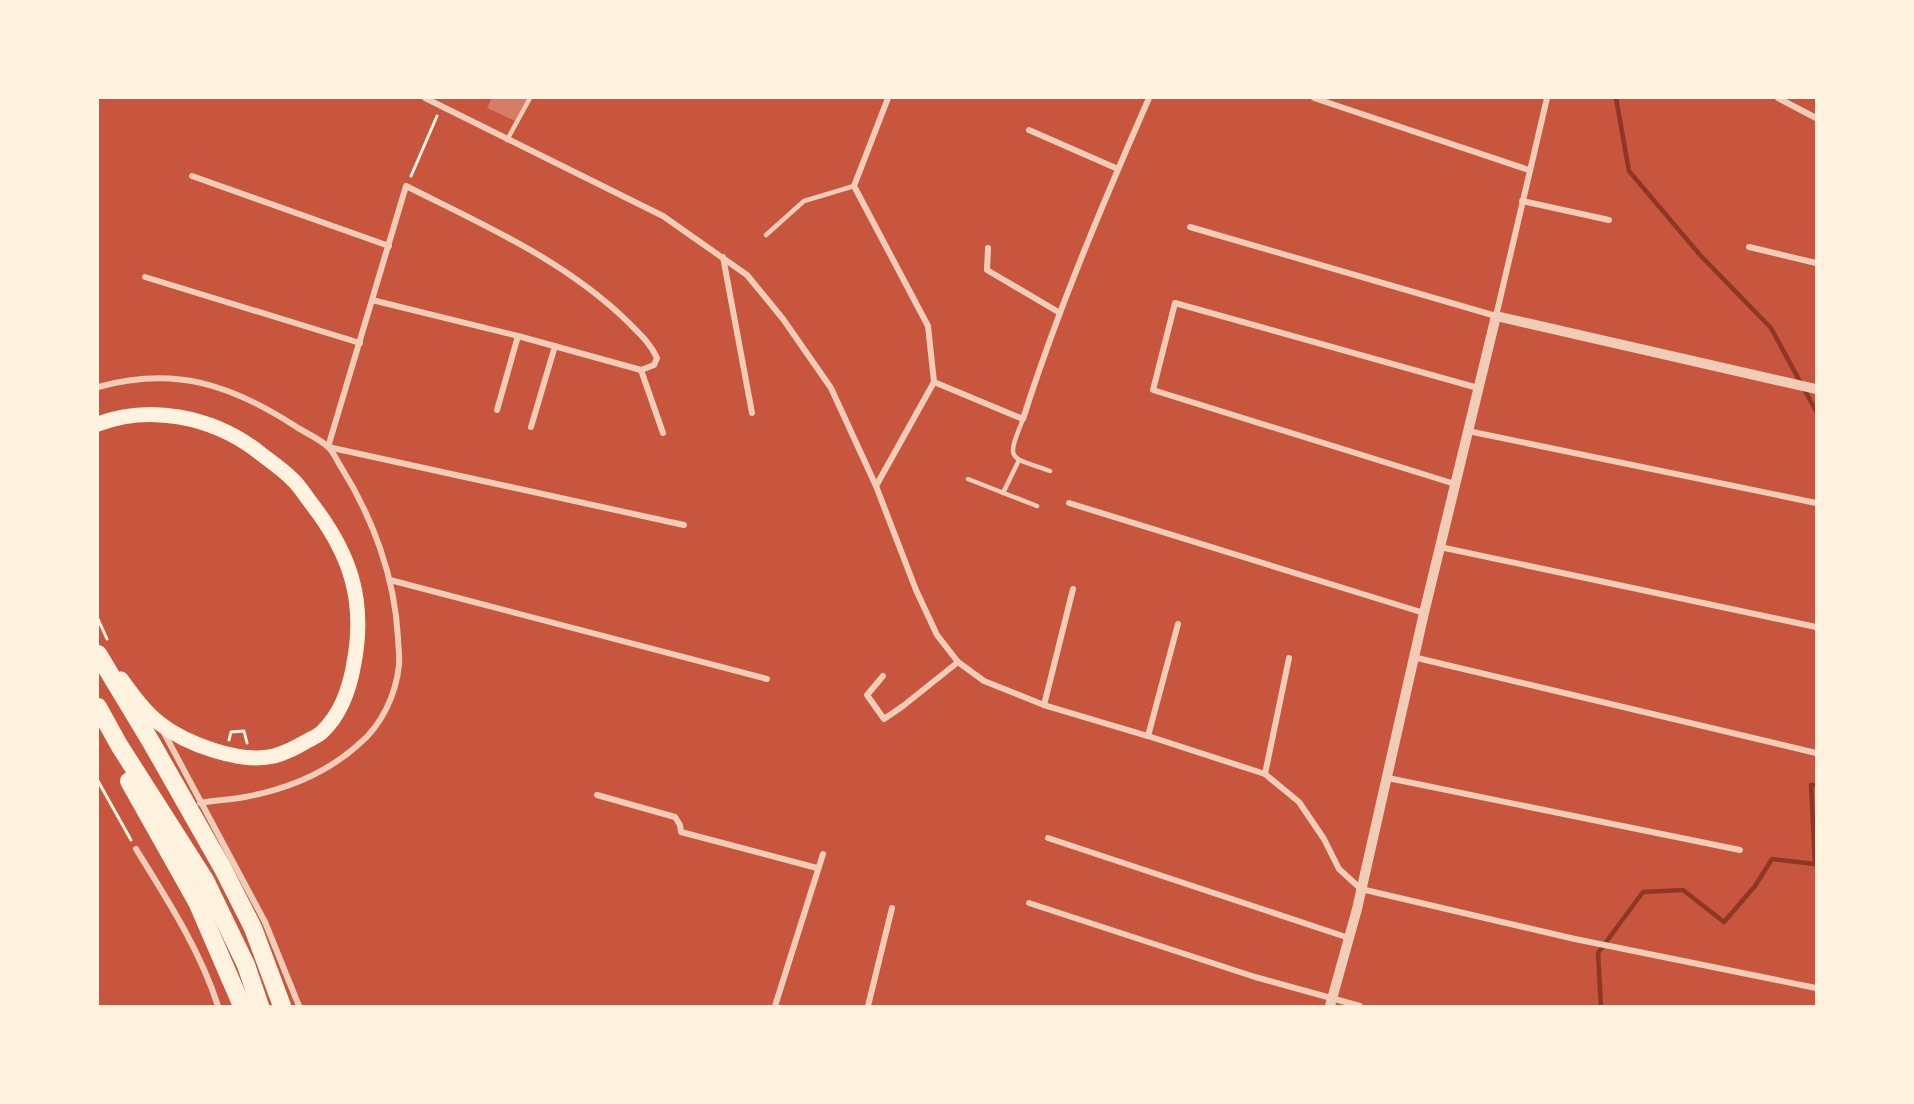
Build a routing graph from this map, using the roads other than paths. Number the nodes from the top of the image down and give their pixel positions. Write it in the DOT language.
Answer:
graph roads {
  1 [pos="425,98"];
  2 [pos="530,98"];
  3 [pos="888,98"];
  4 [pos="1149,98"];
  5 [pos="1314,98"];
  6 [pos="1547,98"];
  7 [pos="1778,98"];
  8 [pos="1816,118"];
  9 [pos="1029,130"];
  10 [pos="507,140"];
  11 [pos="1118,169"];
  12 [pos="1529,170"];
  13 [pos="192,176"];
  14 [pos="854,186"];
  15 [pos="1522,201"];
  16 [pos="1609,220"];
  17 [pos="1190,227"];
  18 [pos="766,235"];
  19 [pos="389,246"];
  20 [pos="1749,247"];
  21 [pos="988,248"];
  22 [pos="723,256"];
  23 [pos="1816,262"];
  24 [pos="145,277"];
  25 [pos="372,300"];
  26 [pos="1060,313"];
  27 [pos="1496,316"];
  28 [pos="518,336"];
  29 [pos="360,343"];
  30 [pos="555,346"];
  31 [pos="640,370"];
  32 [pos="934,382"];
  33 [pos="98,387"];
  34 [pos="1478,388"];
  35 [pos="1816,389"];
  36 [pos="497,410"];
  37 [pos="752,413"];
  38 [pos="1023,419"];
  39 [pos="98,424"];
  40 [pos="531,427"];
  41 [pos="1467,432"];
  42 [pos="663,433"];
  43 [pos="328,447"];
  44 [pos="1019,460"];
  45 [pos="1050,471"];
  46 [pos="968,479"];
  47 [pos="1455,484"];
  48 [pos="876,486"];
  49 [pos="1003,493"];
  50 [pos="1069,503"];
  51 [pos="1816,503"];
  52 [pos="1037,506"];
  53 [pos="684,525"];
  54 [pos="1440,547"];
  55 [pos="390,580"];
  56 [pos="1073,589"];
  57 [pos="1424,613"];
  58 [pos="1178,624"];
  59 [pos="1816,627"];
  60 [pos="98,649"];
  61 [pos="98,654"];
  62 [pos="1413,657"];
  63 [pos="1289,658"];
  64 [pos="958,662"];
  65 [pos="98,666"];
  66 [pos="883,676"];
  67 [pos="767,679"];
  68 [pos="1044,705"];
  69 [pos="98,707"];
  70 [pos="158,722"];
  71 [pos="98,724"];
  72 [pos="1148,736"];
  73 [pos="1816,753"];
  74 [pos="1265,774"];
  75 [pos="1388,778"];
  76 [pos="597,795"];
  77 [pos="200,803"];
  78 [pos="1048,838"];
  79 [pos="136,849"];
  80 [pos="1740,850"];
  81 [pos="823,854"];
  82 [pos="817,868"];
  83 [pos="1361,889"];
  84 [pos="1029,903"];
  85 [pos="892,908"];
  86 [pos="1349,938"];
  87 [pos="1816,988"];
  88 [pos="1331,1003"];
  89 [pos="218,1006"];
  90 [pos="242,1006"];
  91 [pos="260,1006"];
  92 [pos="271,1006"];
  93 [pos="282,1006"];
  94 [pos="299,1006"];
  95 [pos="775,1006"];
  96 [pos="868,1006"];
  97 [pos="1360,1006"];
  1 -- 10 [label="street"];
  2 -- 10 [label="lane"];
  3 -- 14 [label="street"];
  4 -- 11 [label="street"];
  5 -- 12 [label="street"];
  6 -- 12 [label="street"];
  7 -- 8 [label="street"];
  9 -- 11 [label="street"];
  10 -- 22 [label="street"];
  11 -- 26 [label="street"];
  12 -- 15 [label="street"];
  13 -- 19 [label="street"];
  14 -- 18 [label="lane"];
  14 -- 32 [label="street"];
  15 -- 16 [label="street"];
  15 -- 27 [label="street"];
  17 -- 27 [label="street"];
  19 -- 25 [label="street"];
  19 -- 31 [label="street"];
  20 -- 23 [label="street"];
  21 -- 26 [label="street"];
  22 -- 37 [label="street"];
  22 -- 48 [label="street"];
  24 -- 29 [label="street"];
  25 -- 28 [label="street"];
  25 -- 29 [label="street"];
  26 -- 38 [label="street"];
  27 -- 34 [label="street"];
  27 -- 35 [label="street"];
  28 -- 30 [label="street"];
  28 -- 36 [label="street"];
  29 -- 43 [label="street"];
  30 -- 31 [label="street"];
  30 -- 40 [label="street"];
  31 -- 42 [label="street"];
  32 -- 38 [label="street"];
  32 -- 48 [label="street"];
  33 -- 43 [label="street"];
  34 -- 41 [label="street"];
  34 -- 47 [label="street"];
  38 -- 44 [label="lane"];
  39 -- 70 [label="main road"];
  41 -- 47 [label="street"];
  41 -- 51 [label="street"];
  43 -- 53 [label="street"];
  43 -- 55 [label="street"];
  44 -- 45 [label="lane"];
  44 -- 49 [label="lane"];
  46 -- 49 [label="lane"];
  47 -- 54 [label="street"];
  48 -- 64 [label="street"];
  49 -- 52 [label="lane"];
  50 -- 57 [label="street"];
  54 -- 57 [label="street"];
  54 -- 59 [label="street"];
  55 -- 67 [label="street"];
  55 -- 77 [label="street"];
  56 -- 68 [label="street"];
  57 -- 62 [label="street"];
  58 -- 72 [label="street"];
  60 -- 70 [label="main road"];
  61 -- 93 [label="highway"];
  62 -- 73 [label="street"];
  62 -- 75 [label="street"];
  63 -- 74 [label="street"];
  64 -- 66 [label="street"];
  64 -- 68 [label="street"];
  65 -- 92 [label="highway"];
  68 -- 72 [label="street"];
  69 -- 91 [label="highway"];
  70 -- 77 [label="street"];
  71 -- 90 [label="highway"];
  72 -- 74 [label="street"];
  74 -- 83 [label="street"];
  75 -- 80 [label="street"];
  75 -- 83 [label="street"];
  76 -- 82 [label="street"];
  77 -- 94 [label="street"];
  78 -- 86 [label="street"];
  79 -- 89 [label="street"];
  81 -- 82 [label="street"];
  82 -- 95 [label="street"];
  83 -- 86 [label="street"];
  83 -- 87 [label="street"];
  84 -- 88 [label="street"];
  85 -- 96 [label="street"];
  86 -- 88 [label="street"];
  88 -- 97 [label="street"];
}
